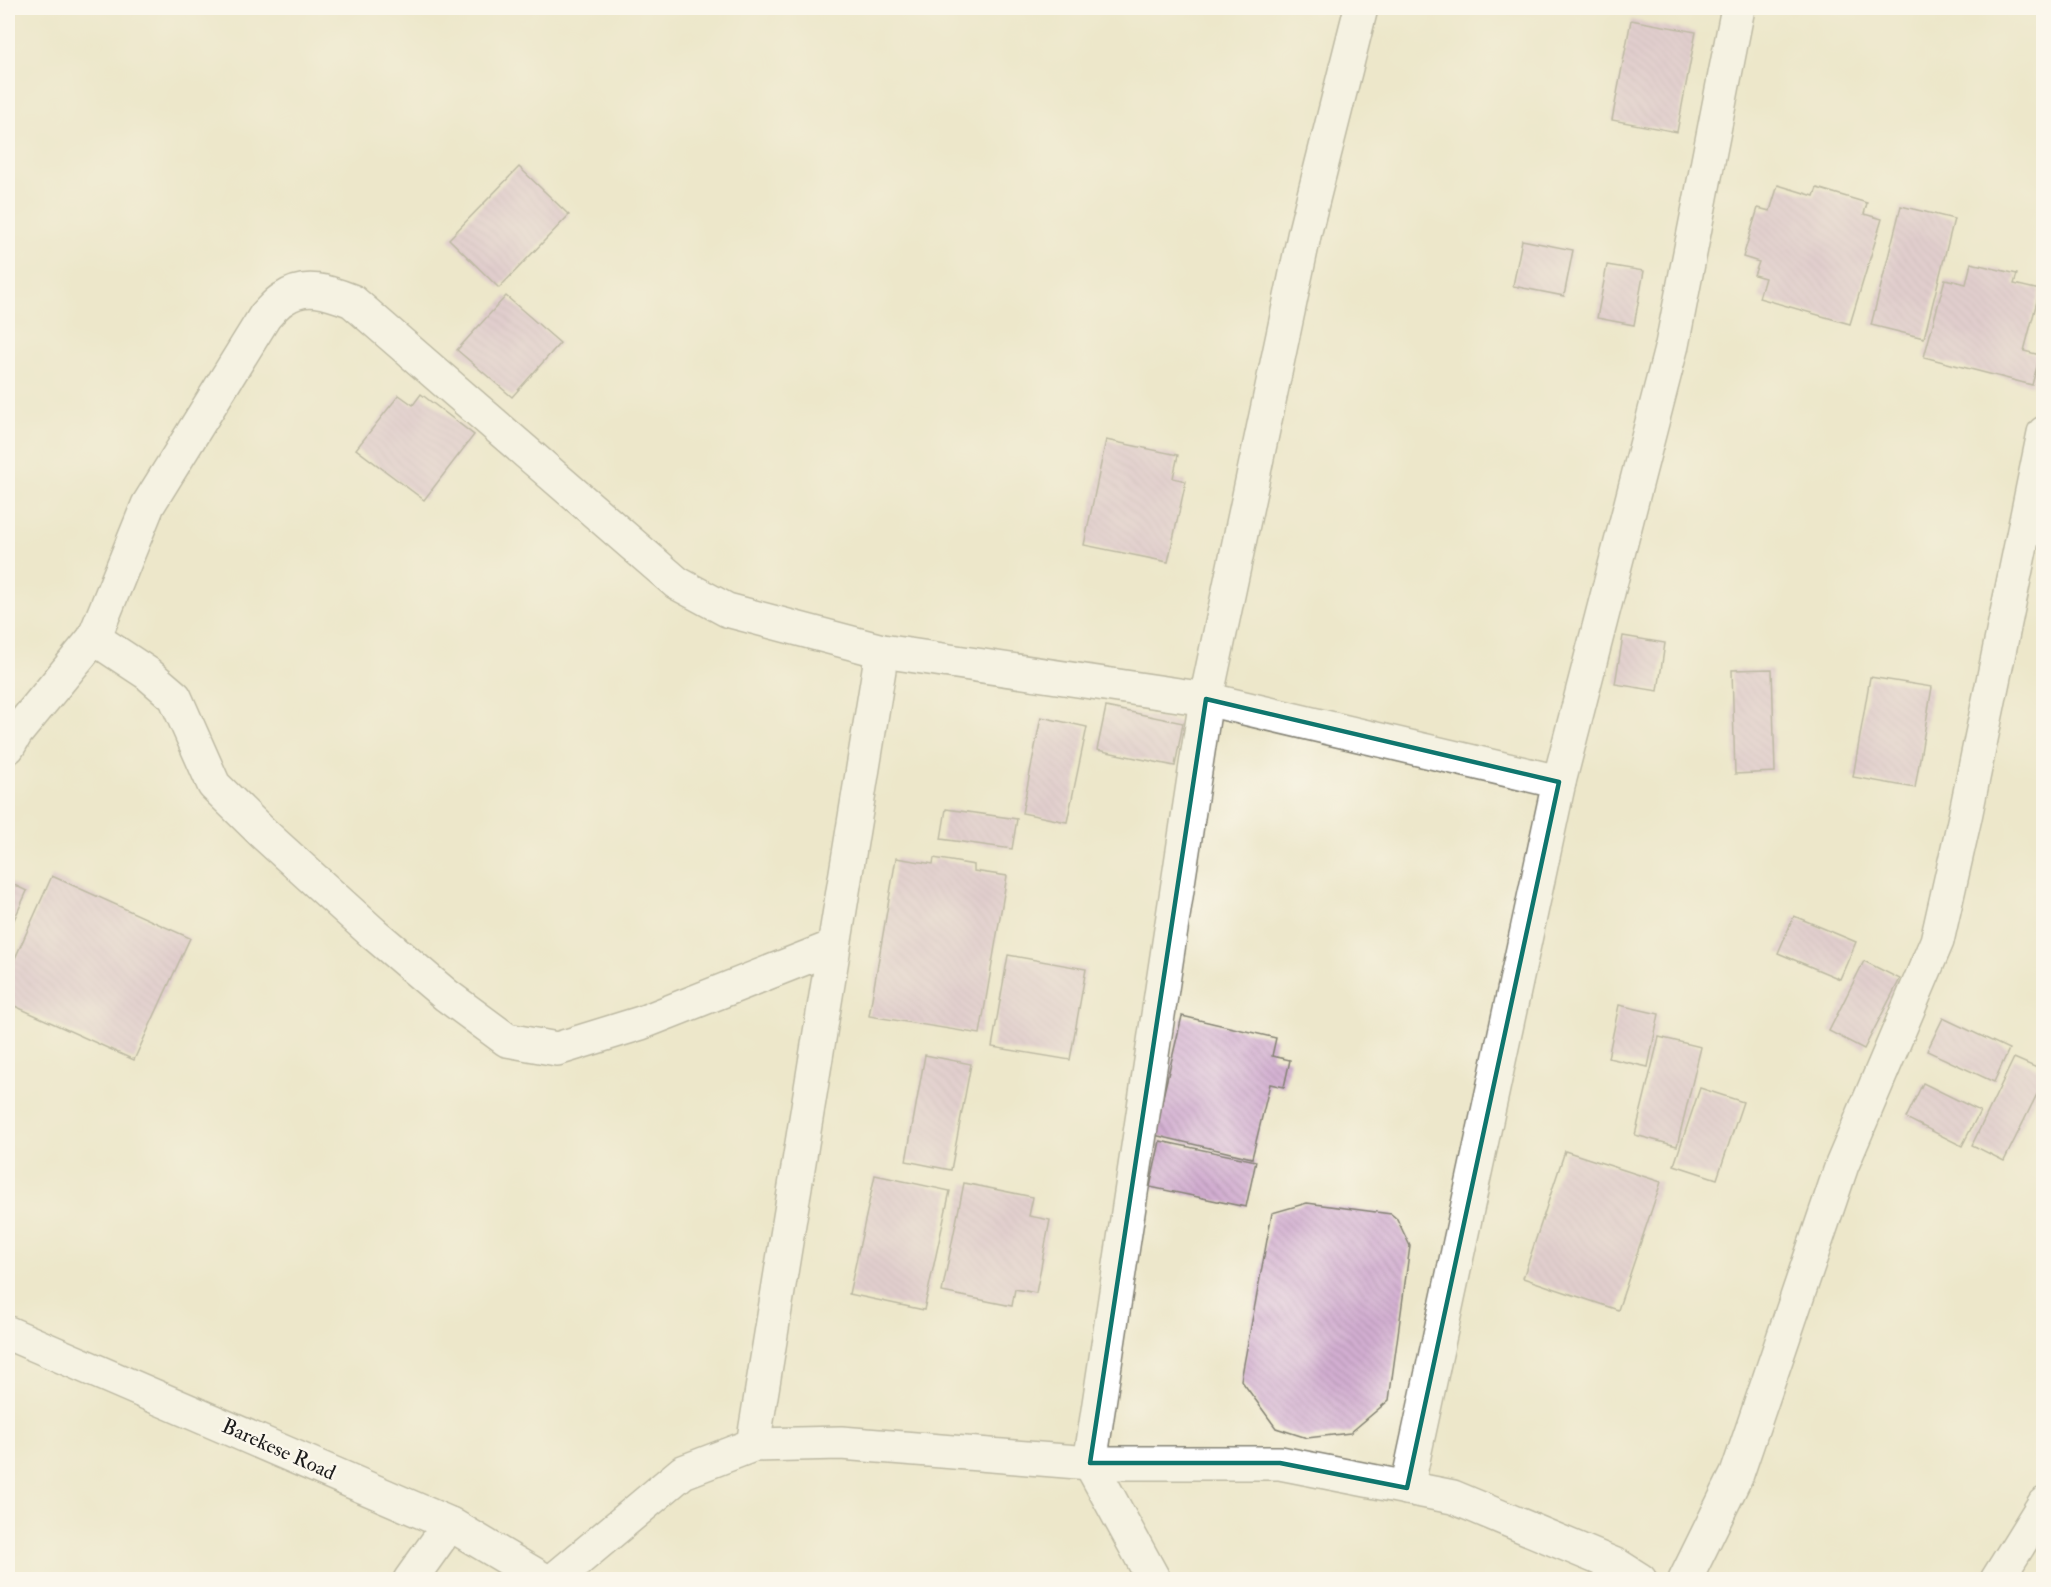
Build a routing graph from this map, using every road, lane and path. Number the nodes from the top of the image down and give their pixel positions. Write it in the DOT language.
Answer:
graph roads {
  1 [pos="1361,8"];
  2 [pos="1738,8"];
  3 [pos="2043,433"];
  4 [pos="94,638"];
  5 [pos="882,651"];
  6 [pos="1206,699"];
  7 [pos="8,747"];
  8 [pos="1559,782"];
  9 [pos="833,947"];
  10 [pos="8,1333"];
  11 [pos="753,1445"];
  12 [pos="1090,1463"];
  13 [pos="1407,1488"];
  14 [pos="2043,1504"];
  15 [pos="450,1524"];
  16 [pos="410,1580"];
  17 [pos="544,1580"];
  18 [pos="554,1580"];
  19 [pos="1154,1580"];
  20 [pos="1640,1580"];
  21 [pos="1685,1580"];
  22 [pos="1997,1580"];
  1 -- 6 [label="street"];
  2 -- 8 [label="street"];
  3 -- 21 [label="street"];
  4 -- 5 [label="street"];
  4 -- 7 [label="street"];
  4 -- 9 [label="street"];
  5 -- 6 [label="street"];
  5 -- 9 [label="street"];
  6 -- 8 [label="street"];
  6 -- 12 [label="street"];
  8 -- 13 [label="street"];
  9 -- 11 [label="street"];
  10 -- 15 [label="street, Barekese Road"];
  11 -- 12 [label="street"];
  11 -- 18 [label="street"];
  12 -- 13 [label="street"];
  12 -- 19 [label="street"];
  13 -- 20 [label="street"];
  14 -- 22 [label="street"];
  15 -- 16 [label="street"];
  15 -- 17 [label="street, Barekese Road"];
}
